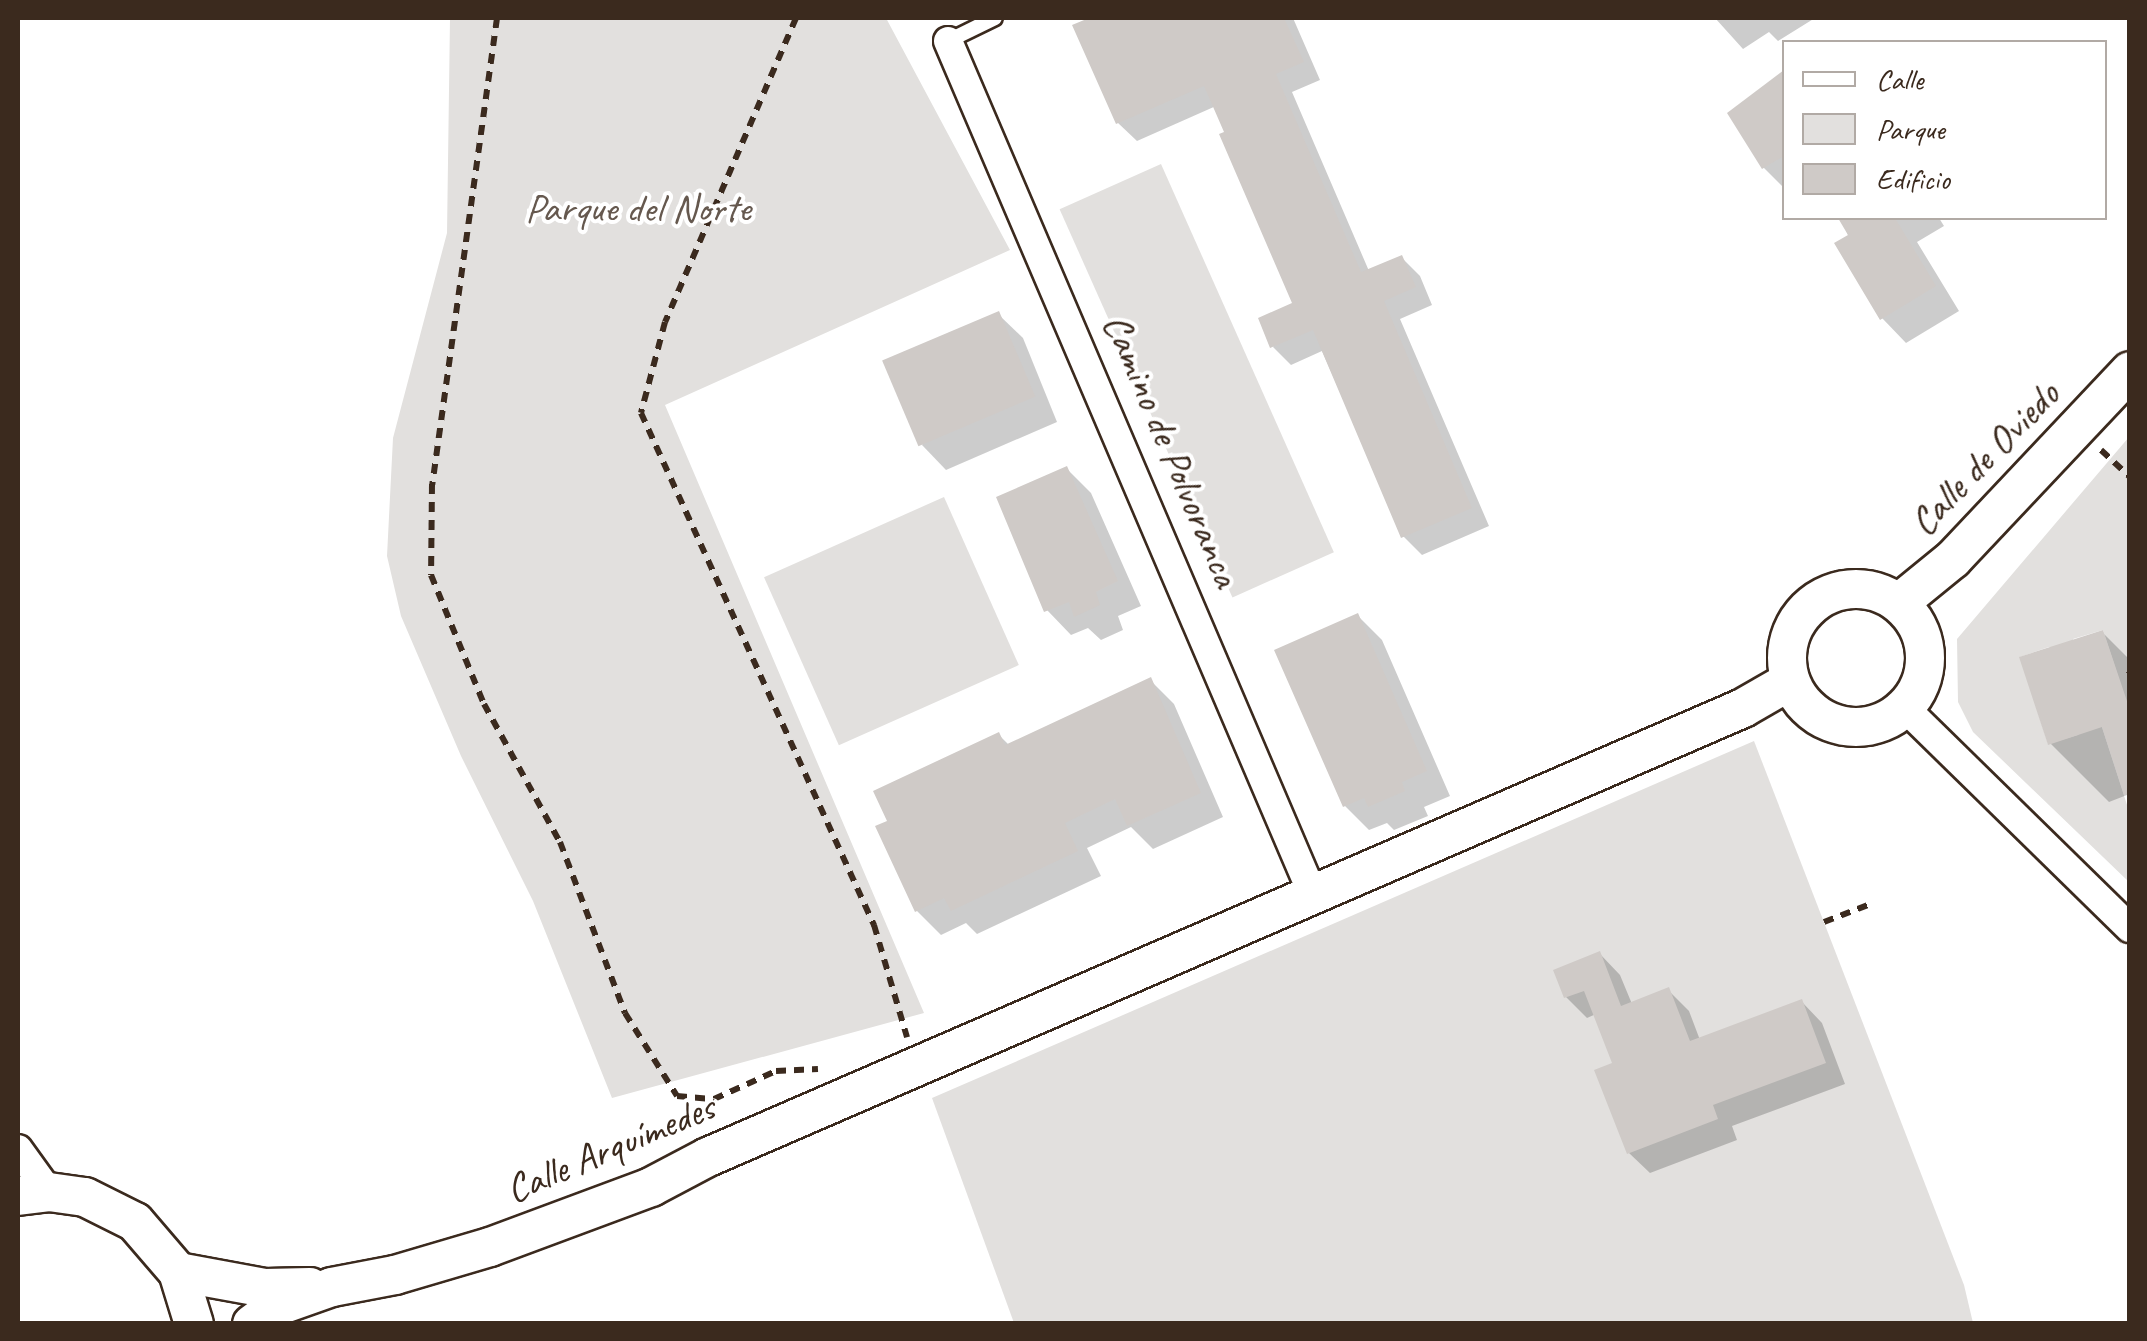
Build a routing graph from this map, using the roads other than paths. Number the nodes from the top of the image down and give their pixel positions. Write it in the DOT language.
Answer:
graph roads {
  1 [pos="995,18"];
  2 [pos="948,41"];
  3 [pos="2130,371"];
  4 [pos="1899,603"];
  5 [pos="1790,681"];
  6 [pos="1904,708"];
  7 [pos="1313,894"];
  8 [pos="2130,928"];
  9 [pos="18,1148"];
  10 [pos="33,1194"];
  11 [pos="178,1272"];
  12 [pos="332,1287"];
  13 [pos="194,1324"];
  14 [pos="252,1324"];
  1 -- 2 [label="lane"];
  2 -- 7 [label="street, Camino de Polvoranca"];
  3 -- 4 [label="street, Calle de Oviedo"];
  4 -- 5 [label="street"];
  4 -- 6 [label="street"];
  5 -- 6 [label="street"];
  5 -- 7 [label="street"];
  6 -- 8 [label="street"];
  7 -- 12 [label="street, Calle Arquímedes"];
  9 -- 10 [label="street"];
  10 -- 11 [label="street"];
  11 -- 12 [label="street, Calle Arquímedes"];
  11 -- 13 [label="street"];
  12 -- 14 [label="street, Calle Arquímedes"];
}
